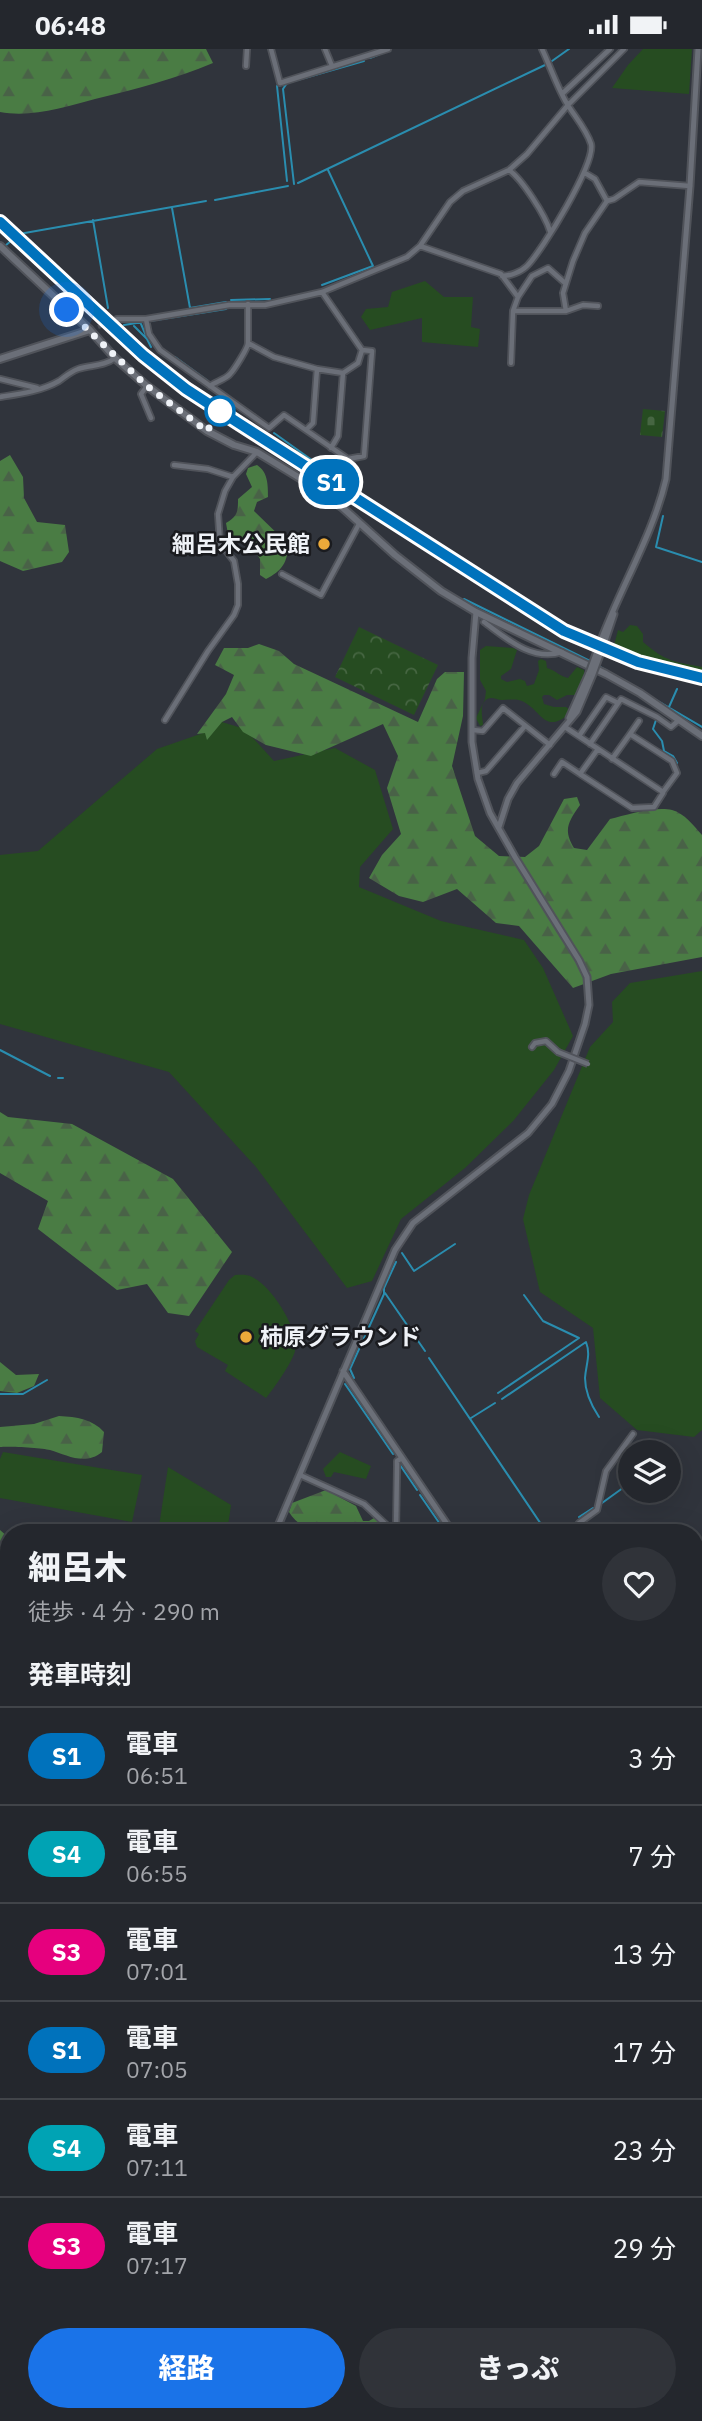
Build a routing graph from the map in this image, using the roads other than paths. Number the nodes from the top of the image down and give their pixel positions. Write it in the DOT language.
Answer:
graph roads {
  1 [pos="247,49"];
  2 [pos="271,49"];
  3 [pos="325,49"];
  4 [pos="388,49"];
  5 [pos="542,49"];
  6 [pos="610,49"];
  7 [pos="624,49"];
  8 [pos="698,49"];
  9 [pos="371,52"];
  10 [pos="332,66"];
  11 [pos="246,67"];
  12 [pos="563,93"];
  13 [pos="568,105"];
  14 [pos="509,170"];
  15 [pos="585,173"];
  16 [pos="690,186"];
  17 [pos="607,201"];
  18 [pos="550,232"];
  19 [pos="0,246"];
  20 [pos="420,246"];
  21 [pos="526,267"];
  22 [pos="502,276"];
  23 [pos="532,276"];
  24 [pos="566,283"];
  25 [pos="322,292"];
  26 [pos="518,297"];
  27 [pos="248,304"];
  28 [pos="598,306"];
  29 [pos="513,311"];
  30 [pos="566,311"];
  31 [pos="117,319"];
  32 [pos="146,319"];
  33 [pos="94,329"];
  34 [pos="248,343"];
  35 [pos="362,351"];
  36 [pos="116,358"];
  37 [pos="0,359"];
  38 [pos="511,363"];
  39 [pos="317,369"];
  40 [pos="343,373"];
  41 [pos="0,379"];
  42 [pos="147,386"];
  43 [pos="209,386"];
  44 [pos="38,388"];
  45 [pos="0,397"];
  46 [pos="151,418"];
  47 [pos="306,430"];
  48 [pos="331,448"];
  49 [pos="257,452"];
  50 [pos="174,465"];
  51 [pos="233,477"];
  52 [pos="359,524"];
  53 [pos="282,574"];
  54 [pos="476,612"];
  55 [pos="484,622"];
  56 [pos="504,624"];
  57 [pos="499,633"];
  58 [pos="563,652"];
  59 [pos="618,703"];
  60 [pos="594,715"];
  61 [pos="165,720"];
  62 [pos="678,720"];
  63 [pos="639,721"];
  64 [pos="605,722"];
  65 [pos="525,726"];
  66 [pos="565,727"];
  67 [pos="473,730"];
  68 [pos="630,734"];
  69 [pos="579,736"];
  70 [pos="702,736"];
  71 [pos="590,744"];
  72 [pos="550,745"];
  73 [pos="598,749"];
  74 [pos="612,758"];
  75 [pos="477,773"];
  76 [pos="555,774"];
  77 [pos="580,775"];
  78 [pos="663,793"];
  79 [pos="499,827"];
  80 [pos="532,1047"];
  81 [pos="588,1064"];
  82 [pos="343,1371"];
  83 [pos="633,1434"];
  84 [pos="402,1458"];
  85 [pos="300,1475"];
  86 [pos="279,1524"];
  87 [pos="386,1524"];
  88 [pos="395,1524"];
  89 [pos="447,1524"];
  90 [pos="580,1524"];
  1 -- 11 [label="street"];
  2 -- 10 [label="street"];
  3 -- 10 [label="street"];
  4 -- 9 [label="street"];
  5 -- 12 [label="street"];
  6 -- 12 [label="street"];
  7 -- 13 [label="street"];
  8 -- 16 [label="street"];
  9 -- 10 [label="street"];
  12 -- 13 [label="street"];
  13 -- 14 [label="street"];
  13 -- 15 [label="street"];
  14 -- 18 [label="street"];
  14 -- 20 [label="street"];
  15 -- 17 [label="street"];
  15 -- 18 [label="street"];
  16 -- 17 [label="street"];
  16 -- 66 [label="street, bridge"];
  17 -- 24 [label="street"];
  18 -- 21 [label="street"];
  19 -- 33 [label="main road"];
  20 -- 22 [label="street"];
  20 -- 25 [label="street"];
  21 -- 22 [label="street"];
  21 -- 23 [label="street"];
  22 -- 26 [label="street"];
  23 -- 24 [label="street"];
  23 -- 26 [label="street"];
  24 -- 30 [label="street"];
  25 -- 27 [label="street"];
  25 -- 35 [label="street"];
  26 -- 29 [label="street"];
  27 -- 32 [label="street"];
  27 -- 34 [label="street"];
  28 -- 30 [label="street"];
  29 -- 30 [label="street"];
  29 -- 38 [label="street"];
  31 -- 32 [label="street"];
  32 -- 43 [label="street"];
  33 -- 36 [label="main road"];
  33 -- 37 [label="main road"];
  34 -- 39 [label="street"];
  34 -- 43 [label="street"];
  35 -- 40 [label="street"];
  35 -- 48 [label="street"];
  36 -- 42 [label="main road"];
  36 -- 44 [label="street"];
  39 -- 40 [label="street"];
  39 -- 47 [label="street"];
  40 -- 48 [label="street"];
  41 -- 44 [label="street"];
  42 -- 46 [label="street"];
  42 -- 49 [label="main road"];
  43 -- 47 [label="street"];
  44 -- 45 [label="street"];
  47 -- 48 [label="street"];
  49 -- 51 [label="street"];
  49 -- 52 [label="main road"];
  50 -- 51 [label="street"];
  51 -- 61 [label="street"];
  52 -- 53 [label="street"];
  52 -- 54 [label="main road"];
  54 -- 56 [label="main road"];
  54 -- 67 [label="street"];
  55 -- 57 [label="street"];
  56 -- 57 [label="street"];
  56 -- 58 [label="main road"];
  57 -- 58 [label="street"];
  58 -- 62 [label="main road"];
  59 -- 60 [label="street"];
  59 -- 62 [label="street"];
  59 -- 64 [label="street"];
  60 -- 64 [label="street"];
  60 -- 69 [label="street"];
  62 -- 70 [label="main road"];
  63 -- 68 [label="street"];
  64 -- 71 [label="street"];
  65 -- 67 [label="street"];
  65 -- 72 [label="street"];
  65 -- 75 [label="street"];
  66 -- 69 [label="street"];
  66 -- 72 [label="street"];
  67 -- 75 [label="street"];
  68 -- 74 [label="street"];
  68 -- 78 [label="street"];
  69 -- 71 [label="street"];
  71 -- 73 [label="street"];
  72 -- 79 [label="street"];
  73 -- 74 [label="street"];
  73 -- 77 [label="street"];
  74 -- 78 [label="street"];
  75 -- 79 [label="street"];
  76 -- 77 [label="street"];
  77 -- 78 [label="street"];
  79 -- 82 [label="street"];
  80 -- 81 [label="street, bridge"];
  82 -- 84 [label="street"];
  82 -- 85 [label="street"];
  83 -- 90 [label="street"];
  84 -- 88 [label="street"];
  84 -- 89 [label="street"];
  85 -- 86 [label="street"];
  85 -- 87 [label="street"];
}
